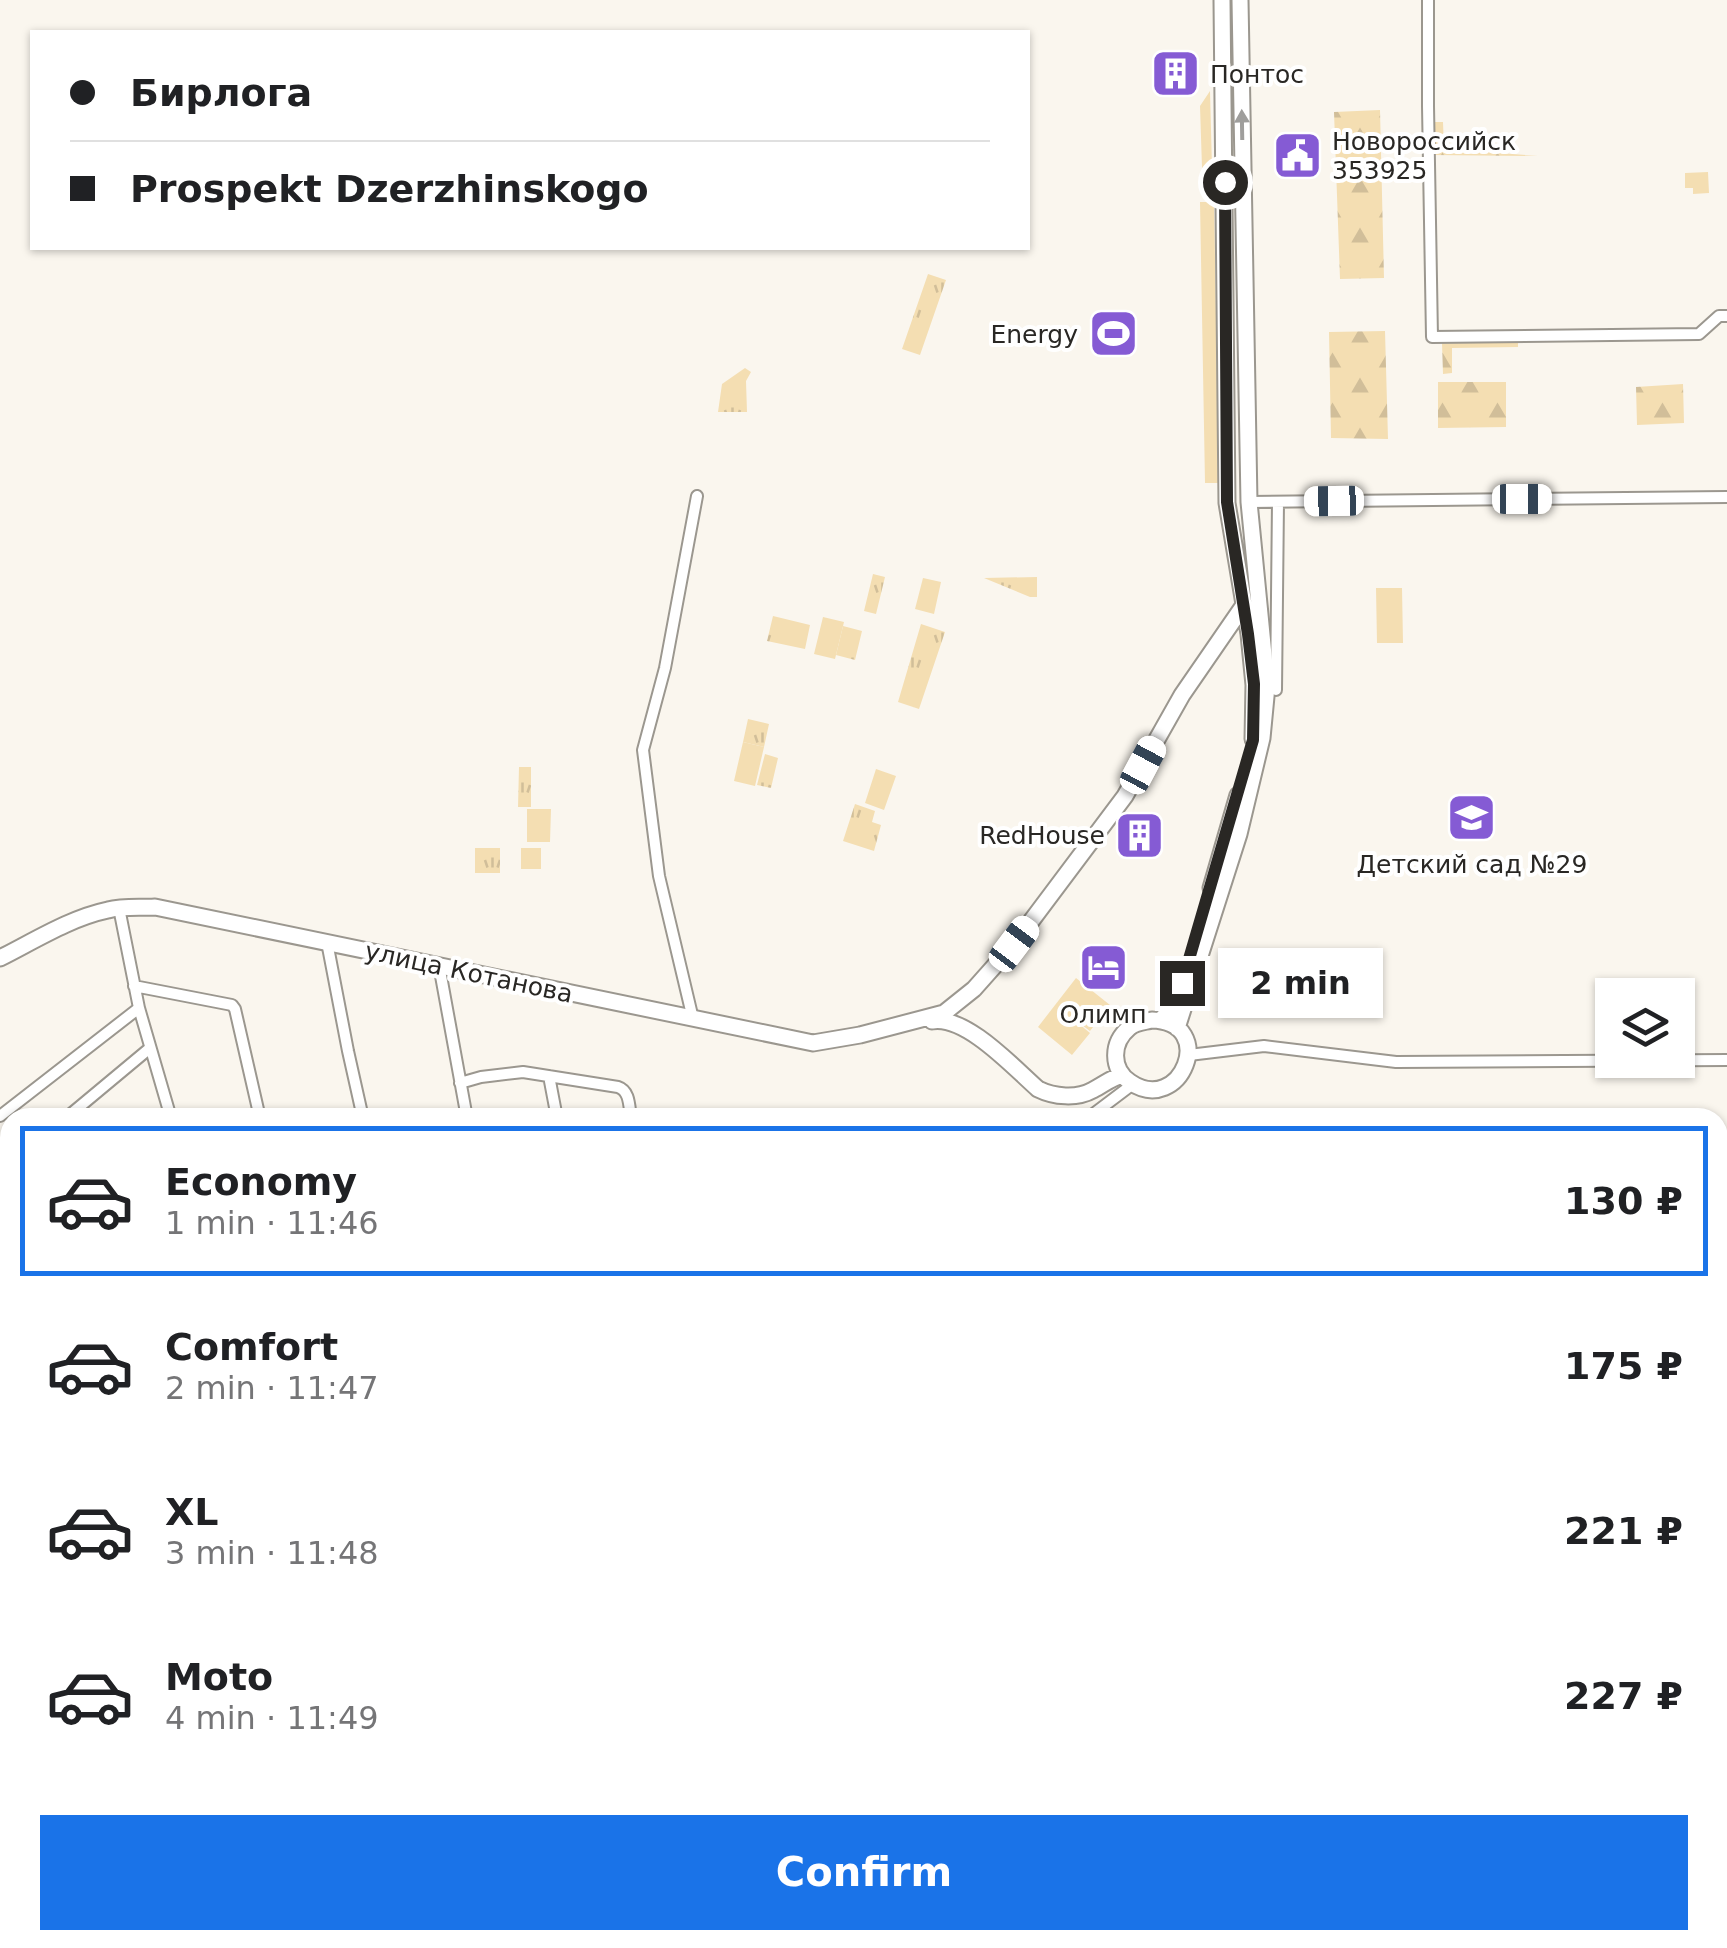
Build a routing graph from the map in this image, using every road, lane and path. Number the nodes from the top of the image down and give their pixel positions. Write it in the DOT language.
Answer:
graph roads {
  1 [pos="1222,0"];
  2 [pos="1240,0"];
  3 [pos="1428,0"];
  4 [pos="1727,316"];
  5 [pos="697,496"];
  6 [pos="1727,496"];
  7 [pos="1227,502"];
  8 [pos="1249,502"];
  9 [pos="1278,502"];
  10 [pos="1240,617"];
  11 [pos="1276,690"];
  12 [pos="119,908"];
  13 [pos="328,942"];
  14 [pos="0,958"];
  15 [pos="439,965"];
  16 [pos="134,986"];
  17 [pos="139,1008"];
  18 [pos="954,1011"];
  19 [pos="692,1018"];
  20 [pos="1161,1020"];
  21 [pos="1178,1028"];
  22 [pos="860,1035"];
  23 [pos="150,1048"];
  24 [pos="1189,1055"];
  25 [pos="1727,1060"];
  26 [pos="1123,1074"];
  27 [pos="549,1076"];
  28 [pos="460,1084"];
  29 [pos="1085,1094"];
  30 [pos="10,1108"];
  31 [pos="78,1108"];
  32 [pos="169,1108"];
  33 [pos="258,1108"];
  34 [pos="361,1108"];
  35 [pos="465,1108"];
  36 [pos="556,1108"];
  37 [pos="629,1108"];
  38 [pos="1091,1108"];
  39 [pos="1097,1108"];
  1 -- 7 [label="street"];
  8 -- 2 [label="street, one-way"];
  3 -- 4 [label="street"];
  5 -- 19 [label="street"];
  6 -- 9 [label="street"];
  7 -- 8 [label="street"];
  7 -- 10 [label="street"];
  8 -- 9 [label="street"];
  8 -- 21 [label="street"];
  9 -- 11 [label="street"];
  10 -- 18 [label="street"];
  10 -- 20 [label="street"];
  12 -- 13 [label="street, улица Котанова"];
  12 -- 14 [label="street, улица Котанова"];
  12 -- 16 [label="street"];
  13 -- 15 [label="street, улица Котанова"];
  13 -- 34 [label="street"];
  15 -- 19 [label="street, улица Котанова"];
  15 -- 28 [label="street"];
  16 -- 17 [label="street"];
  16 -- 33 [label="street"];
  17 -- 23 [label="street"];
  17 -- 30 [label="street"];
  18 -- 22 [label="street, улица Котанова"];
  18 -- 26 [label="street"];
  19 -- 22 [label="street, улица Котанова"];
  20 -- 21 [label="street"];
  20 -- 26 [label="street"];
  21 -- 24 [label="street"];
  22 -- 29 [label="street"];
  23 -- 31 [label="street"];
  23 -- 32 [label="street"];
  24 -- 25 [label="street"];
  24 -- 26 [label="street"];
  26 -- 29 [label="street"];
  26 -- 39 [label="street"];
  27 -- 28 [label="street"];
  27 -- 36 [label="street"];
  27 -- 37 [label="street"];
  28 -- 35 [label="street"];
  29 -- 38 [label="street"];
}
